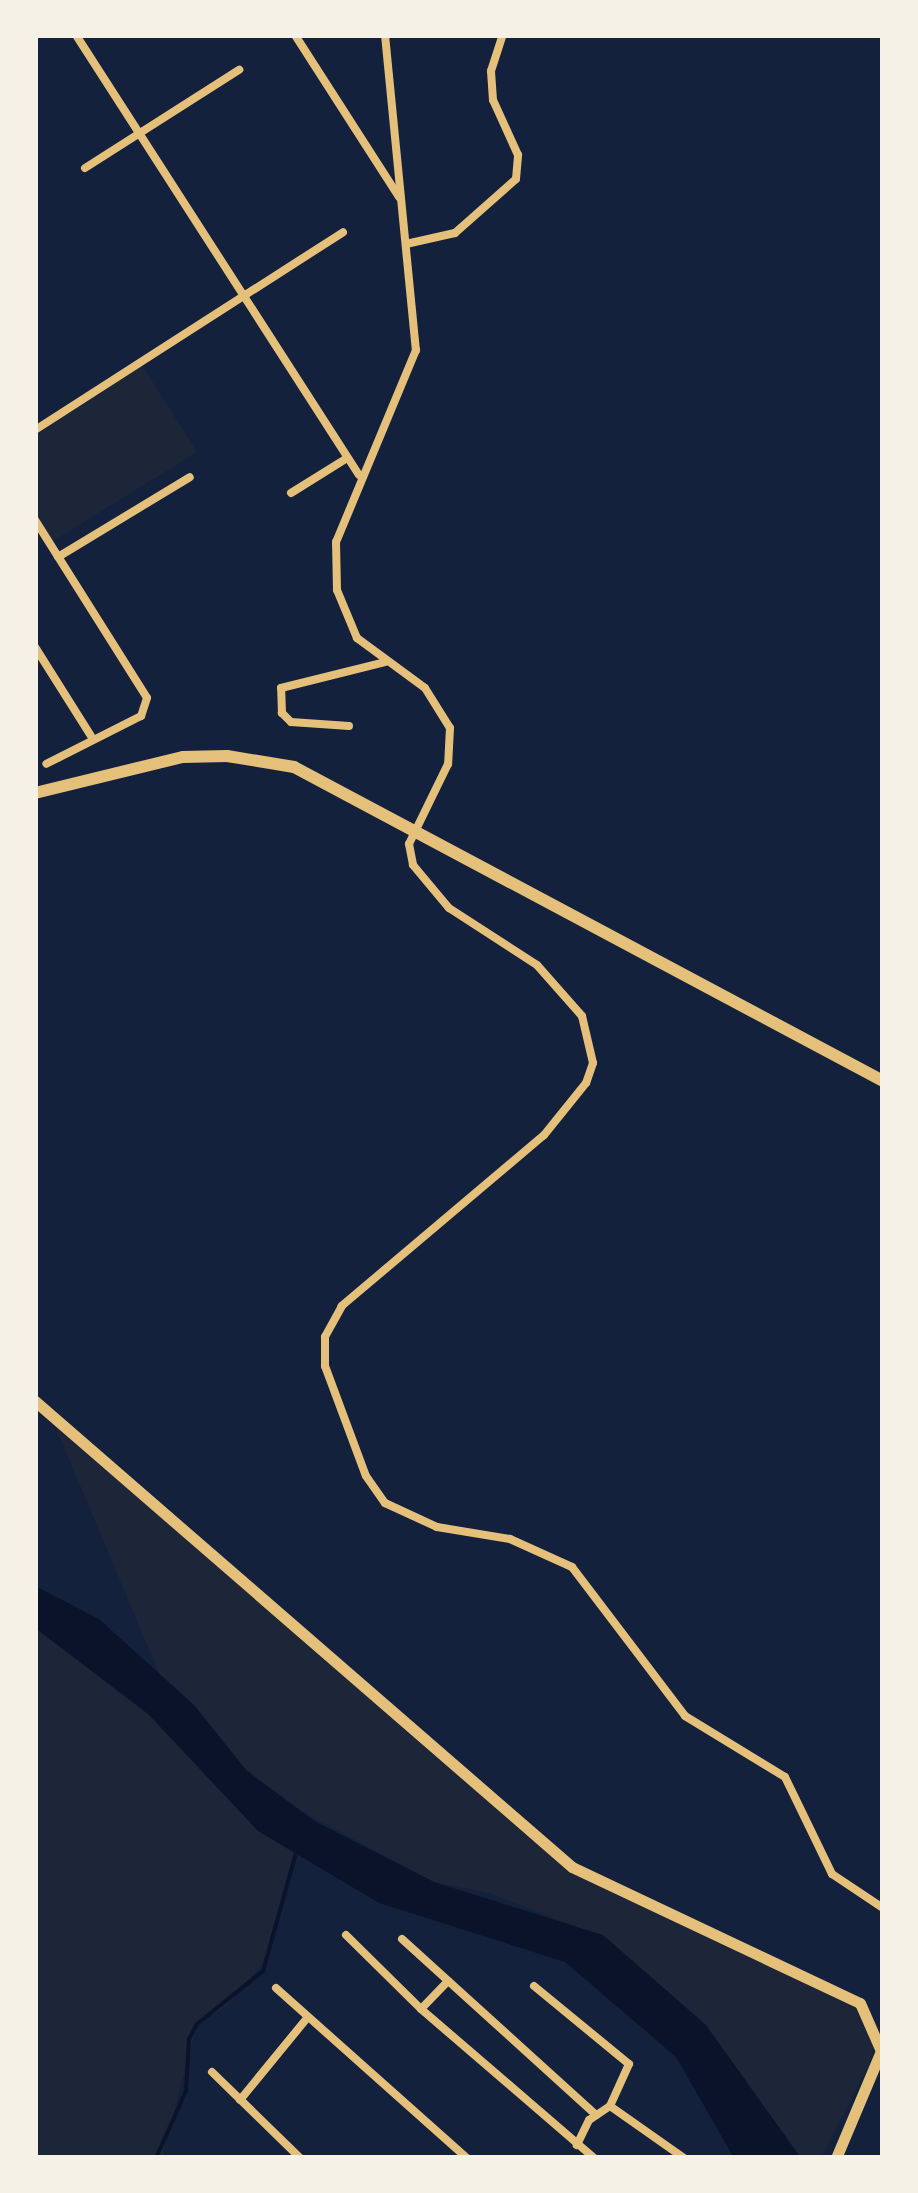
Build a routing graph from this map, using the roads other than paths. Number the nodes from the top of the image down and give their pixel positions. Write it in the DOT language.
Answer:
graph roads {
  1 [pos="76,35"];
  2 [pos="295,35"];
  3 [pos="384,35"];
  4 [pos="503,35"];
  5 [pos="240,70"];
  6 [pos="139,134"];
  7 [pos="85,168"];
  8 [pos="402,201"];
  9 [pos="343,232"];
  10 [pos="406,244"];
  11 [pos="243,296"];
  12 [pos="35,430"];
  13 [pos="347,458"];
  14 [pos="359,475"];
  15 [pos="190,477"];
  16 [pos="291,494"];
  17 [pos="35,520"];
  18 [pos="58,557"];
  19 [pos="35,647"];
  20 [pos="385,662"];
  21 [pos="349,726"];
  22 [pos="91,736"];
  23 [pos="46,764"];
  24 [pos="35,793"];
  25 [pos="883,1081"];
  26 [pos="35,1401"];
  27 [pos="883,1908"];
  28 [pos="346,1935"];
  29 [pos="402,1939"];
  30 [pos="448,1981"];
  31 [pos="534,1986"];
  32 [pos="276,1988"];
  33 [pos="421,2009"];
  34 [pos="308,2016"];
  35 [pos="212,2072"];
  36 [pos="240,2100"];
  37 [pos="610,2106"];
  38 [pos="596,2115"];
  39 [pos="577,2145"];
  40 [pos="300,2158"];
  41 [pos="467,2158"];
  42 [pos="594,2158"];
  43 [pos="684,2158"];
  44 [pos="836,2158"];
  1 -- 6 [label="street"];
  2 -- 8 [label="street"];
  3 -- 8 [label="street"];
  4 -- 10 [label="street"];
  5 -- 6 [label="street"];
  6 -- 7 [label="street"];
  6 -- 11 [label="street"];
  8 -- 10 [label="street"];
  9 -- 11 [label="street"];
  10 -- 14 [label="street"];
  11 -- 12 [label="street"];
  11 -- 13 [label="street"];
  13 -- 14 [label="street"];
  13 -- 16 [label="street"];
  14 -- 20 [label="street"];
  15 -- 18 [label="street"];
  17 -- 18 [label="street"];
  18 -- 22 [label="street"];
  19 -- 22 [label="street"];
  20 -- 21 [label="street"];
  20 -- 27 [label="street"];
  22 -- 23 [label="street"];
  24 -- 25 [label="highway"];
  26 -- 44 [label="main road"];
  28 -- 33 [label="street"];
  29 -- 30 [label="street"];
  30 -- 33 [label="street"];
  30 -- 38 [label="street"];
  31 -- 37 [label="street"];
  32 -- 34 [label="street"];
  33 -- 39 [label="street"];
  34 -- 36 [label="street"];
  34 -- 41 [label="street"];
  35 -- 36 [label="street"];
  36 -- 40 [label="street"];
  37 -- 38 [label="street"];
  37 -- 43 [label="street"];
  38 -- 39 [label="street"];
  39 -- 42 [label="street"];
}
